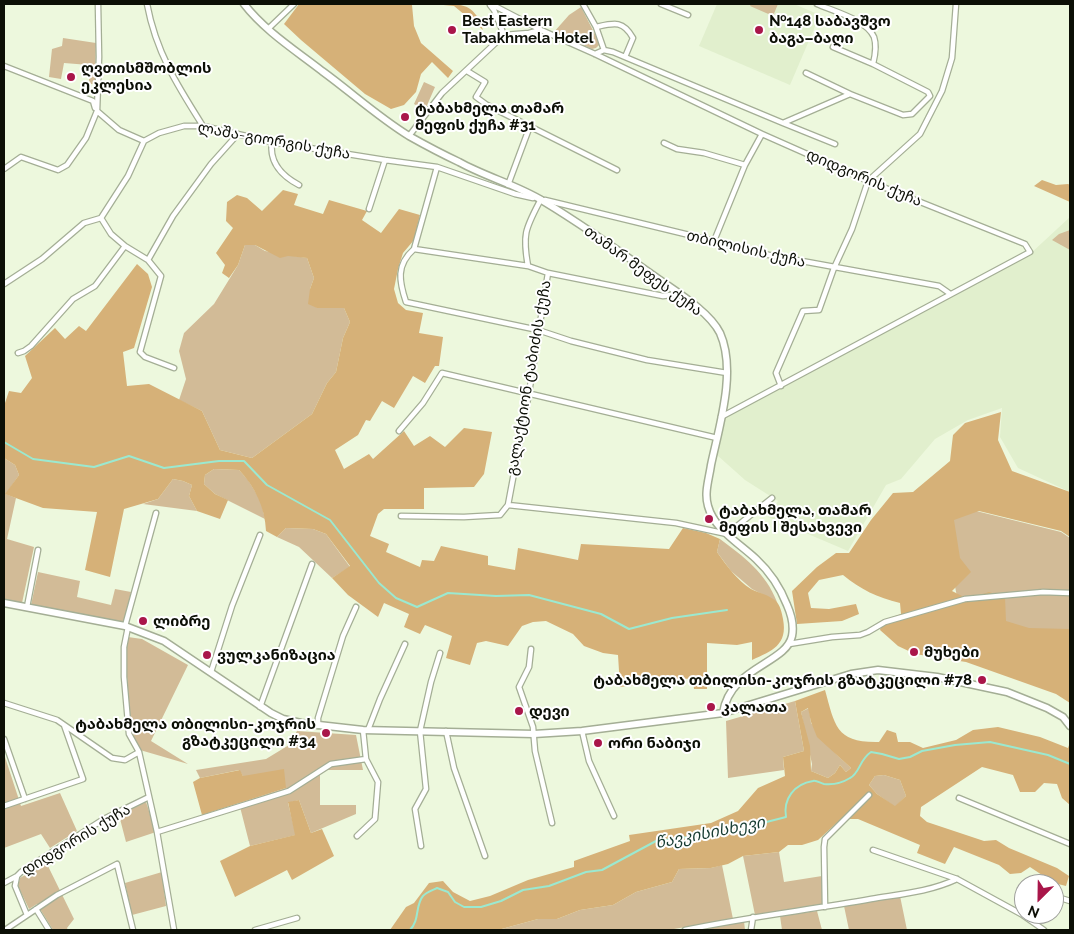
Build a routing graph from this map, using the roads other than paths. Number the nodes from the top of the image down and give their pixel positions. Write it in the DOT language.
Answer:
graph roads {
  1 [pos="98,4"];
  2 [pos="147,4"];
  3 [pos="244,4"];
  4 [pos="294,4"];
  5 [pos="490,4"];
  6 [pos="583,4"];
  7 [pos="661,4"];
  8 [pos="817,4"];
  9 [pos="956,4"];
  10 [pos="688,15"];
  11 [pos="596,27"];
  12 [pos="268,30"];
  13 [pos="541,30"];
  14 [pos="504,34"];
  15 [pos="833,47"];
  16 [pos="604,50"];
  17 [pos="595,54"];
  18 [pos="625,57"];
  19 [pos="873,64"];
  20 [pos="4,66"];
  21 [pos="467,71"];
  22 [pos="806,73"];
  23 [pos="850,94"];
  24 [pos="930,96"];
  25 [pos="938,99"];
  26 [pos="97,111"];
  27 [pos="782,123"];
  28 [pos="203,126"];
  29 [pos="530,126"];
  30 [pos="238,134"];
  31 [pos="762,134"];
  32 [pos="409,136"];
  33 [pos="144,141"];
  34 [pos="272,142"];
  35 [pos="664,143"];
  36 [pos="835,144"];
  37 [pos="385,160"];
  38 [pos="745,165"];
  39 [pos="436,167"];
  40 [pos="4,169"];
  41 [pos="617,170"];
  42 [pos="868,180"];
  43 [pos="299,185"];
  44 [pos="508,185"];
  45 [pos="541,200"];
  46 [pos="369,209"];
  47 [pos="101,218"];
  48 [pos="714,241"];
  49 [pos="125,246"];
  50 [pos="414,249"];
  51 [pos="148,260"];
  52 [pos="528,266"];
  53 [pos="834,268"];
  54 [pos="548,273"];
  55 [pos="4,284"];
  56 [pos="949,293"];
  57 [pos="679,294"];
  58 [pos="538,330"];
  59 [pos="18,352"];
  60 [pos="174,368"];
  61 [pos="727,372"];
  62 [pos="781,386"];
  63 [pos="529,393"];
  64 [pos="721,417"];
  65 [pos="399,432"];
  66 [pos="717,438"];
  67 [pos="772,498"];
  68 [pos="508,505"];
  69 [pos="156,513"];
  70 [pos="401,516"];
  71 [pos="260,534"];
  72 [pos="727,534"];
  73 [pos="38,550"];
  74 [pos="312,564"];
  75 [pos="1070,594"];
  76 [pos="4,603"];
  77 [pos="27,607"];
  78 [pos="356,607"];
  79 [pos="127,627"];
  80 [pos="405,644"];
  81 [pos="789,644"];
  82 [pos="531,649"];
  83 [pos="440,653"];
  84 [pos="211,672"];
  85 [pos="4,703"];
  86 [pos="260,707"];
  87 [pos="722,713"];
  88 [pos="1067,718"];
  89 [pos="64,725"];
  90 [pos="318,726"];
  91 [pos="1070,726"];
  92 [pos="366,730"];
  93 [pos="582,730"];
  94 [pos="420,731"];
  95 [pos="446,731"];
  96 [pos="534,734"];
  97 [pos="4,739"];
  98 [pos="139,752"];
  99 [pos="366,759"];
  100 [pos="869,796"];
  101 [pos="149,797"];
  102 [pos="960,798"];
  103 [pos="25,799"];
  104 [pos="4,806"];
  105 [pos="614,816"];
  106 [pos="552,823"];
  107 [pos="157,832"];
  108 [pos="357,836"];
  109 [pos="1070,844"];
  110 [pos="421,846"];
  111 [pos="873,850"];
  112 [pos="485,856"];
  113 [pos="16,876"];
  114 [pos="956,879"];
  115 [pos="4,883"];
  116 [pos="825,907"];
  117 [pos="1014,908"];
  118 [pos="36,909"];
  119 [pos="27,915"];
  120 [pos="753,917"];
  121 [pos="297,918"];
  122 [pos="5,930"];
  123 [pos="49,930"];
  124 [pos="133,930"];
  125 [pos="174,930"];
  126 [pos="255,930"];
  127 [pos="685,930"];
  128 [pos="751,930"];
  1 -- 26 [label="street"];
  2 -- 28 [label="street"];
  3 -- 12 [label="main road, თამარ მეფეს ქუჩა"];
  4 -- 12 [label="street"];
  5 -- 13 [label="street, დიდგორის ქუჩა"];
  5 -- 14 [label="street"];
  6 -- 11 [label="street"];
  7 -- 10 [label="street"];
  8 -- 19 [label="street"];
  9 -- 25 [label="street"];
  11 -- 16 [label="street"];
  11 -- 18 [label="street"];
  12 -- 32 [label="main road, თამარ მეფეს ქუჩა"];
  13 -- 14 [label="street"];
  13 -- 17 [label="street, დიდგორის ქუჩა"];
  14 -- 21 [label="street"];
  15 -- 19 [label="street"];
  16 -- 17 [label="street"];
  16 -- 18 [label="street"];
  17 -- 31 [label="street, დიდგორის ქუჩა"];
  18 -- 27 [label="street"];
  19 -- 24 [label="street"];
  20 -- 26 [label="street"];
  21 -- 29 [label="street"];
  21 -- 32 [label="street"];
  22 -- 23 [label="street"];
  23 -- 24 [label="street"];
  23 -- 27 [label="street"];
  24 -- 25 [label="street"];
  25 -- 42 [label="street"];
  26 -- 33 [label="street"];
  26 -- 40 [label="street"];
  27 -- 36 [label="street"];
  28 -- 30 [label="street, ლაშა-გიორგის ქუჩა"];
  28 -- 33 [label="street, ლაშა-გიორგის ქუჩა"];
  29 -- 41 [label="street"];
  29 -- 44 [label="street"];
  30 -- 34 [label="street, ლაშა-გიორგის ქუჩა"];
  30 -- 51 [label="street"];
  31 -- 38 [label="street"];
  31 -- 42 [label="street, დიდგორის ქუჩა"];
  32 -- 44 [label="main road, თამარ მეფეს ქუჩა"];
  33 -- 47 [label="street"];
  34 -- 37 [label="street, ლაშა-გიორგის ქუჩა"];
  34 -- 43 [label="street"];
  35 -- 38 [label="street"];
  37 -- 39 [label="street, ლაშა-გიორგის ქუჩა"];
  37 -- 46 [label="street"];
  38 -- 48 [label="street"];
  39 -- 45 [label="street, ლაშა-გიორგის ქუჩა"];
  39 -- 50 [label="street"];
  42 -- 53 [label="street"];
  42 -- 56 [label="street, დიდგორის ქუჩა"];
  44 -- 45 [label="main road, თამარ მეფეს ქუჩა"];
  45 -- 48 [label="street, თბილისის ქუჩა"];
  45 -- 52 [label="street"];
  45 -- 57 [label="main road, თამარ მეფეს ქუჩა"];
  47 -- 49 [label="street"];
  47 -- 55 [label="street"];
  48 -- 53 [label="street, თბილისის ქუჩა"];
  49 -- 51 [label="street"];
  49 -- 59 [label="street"];
  50 -- 52 [label="street"];
  50 -- 58 [label="street"];
  51 -- 60 [label="street"];
  52 -- 54 [label="street"];
  53 -- 56 [label="street, თბილისის ქუჩა"];
  53 -- 62 [label="street"];
  54 -- 57 [label="street, გალაქტიონ ტაბიძის ქუჩა"];
  54 -- 58 [label="street, გალაქტიონ ტაბიძის ქუჩა"];
  56 -- 62 [label="street, დიდგორის ქუჩა"];
  57 -- 61 [label="main road, თამარ მეფეს ქუჩა"];
  58 -- 61 [label="street"];
  58 -- 63 [label="street, გალაქტიონ ტაბიძის ქუჩა"];
  61 -- 64 [label="main road, თამარ მეფეს ქუჩა"];
  62 -- 64 [label="street, დიდგორის ქუჩა"];
  63 -- 65 [label="street"];
  63 -- 66 [label="street"];
  63 -- 68 [label="street, გალაქტიონ ტაბიძის ქუჩა"];
  64 -- 66 [label="main road, თამარ მეფეს ქუჩა"];
  66 -- 72 [label="main road, თამარ მეფეს ქუჩა"];
  67 -- 72 [label="street"];
  68 -- 70 [label="street"];
  68 -- 72 [label="street"];
  69 -- 79 [label="street"];
  71 -- 84 [label="street"];
  72 -- 81 [label="main road, თამარ მეფეს ქუჩა"];
  73 -- 77 [label="street"];
  74 -- 86 [label="street"];
  75 -- 81 [label="street"];
  76 -- 77 [label="main road"];
  77 -- 79 [label="main road"];
  78 -- 90 [label="street"];
  79 -- 84 [label="main road"];
  79 -- 98 [label="street"];
  80 -- 92 [label="street"];
  81 -- 87 [label="main road"];
  82 -- 96 [label="street"];
  83 -- 94 [label="street"];
  84 -- 86 [label="main road"];
  85 -- 89 [label="street"];
  86 -- 90 [label="main road"];
  87 -- 88 [label="main road"];
  87 -- 93 [label="main road"];
  88 -- 91 [label="main road"];
  89 -- 98 [label="street"];
  89 -- 103 [label="street"];
  90 -- 92 [label="main road"];
  92 -- 94 [label="main road"];
  92 -- 99 [label="street"];
  93 -- 96 [label="main road"];
  93 -- 105 [label="street"];
  94 -- 95 [label="main road"];
  94 -- 110 [label="street"];
  95 -- 96 [label="main road"];
  95 -- 112 [label="street"];
  96 -- 106 [label="street"];
  97 -- 103 [label="street"];
  98 -- 101 [label="street"];
  99 -- 107 [label="street"];
  99 -- 108 [label="street"];
  100 -- 116 [label="street"];
  101 -- 107 [label="street"];
  101 -- 113 [label="street, დიდგორის ქუჩა"];
  102 -- 109 [label="street"];
  103 -- 104 [label="street"];
  107 -- 125 [label="street"];
  111 -- 114 [label="street"];
  113 -- 115 [label="street, დიდგორის ქუჩა"];
  113 -- 119 [label="street"];
  114 -- 116 [label="street"];
  114 -- 117 [label="street"];
  116 -- 120 [label="street"];
  118 -- 119 [label="street"];
  118 -- 123 [label="street"];
  118 -- 124 [label="street"];
  119 -- 122 [label="street"];
  120 -- 127 [label="street"];
  120 -- 128 [label="street"];
  121 -- 126 [label="street"];
}
